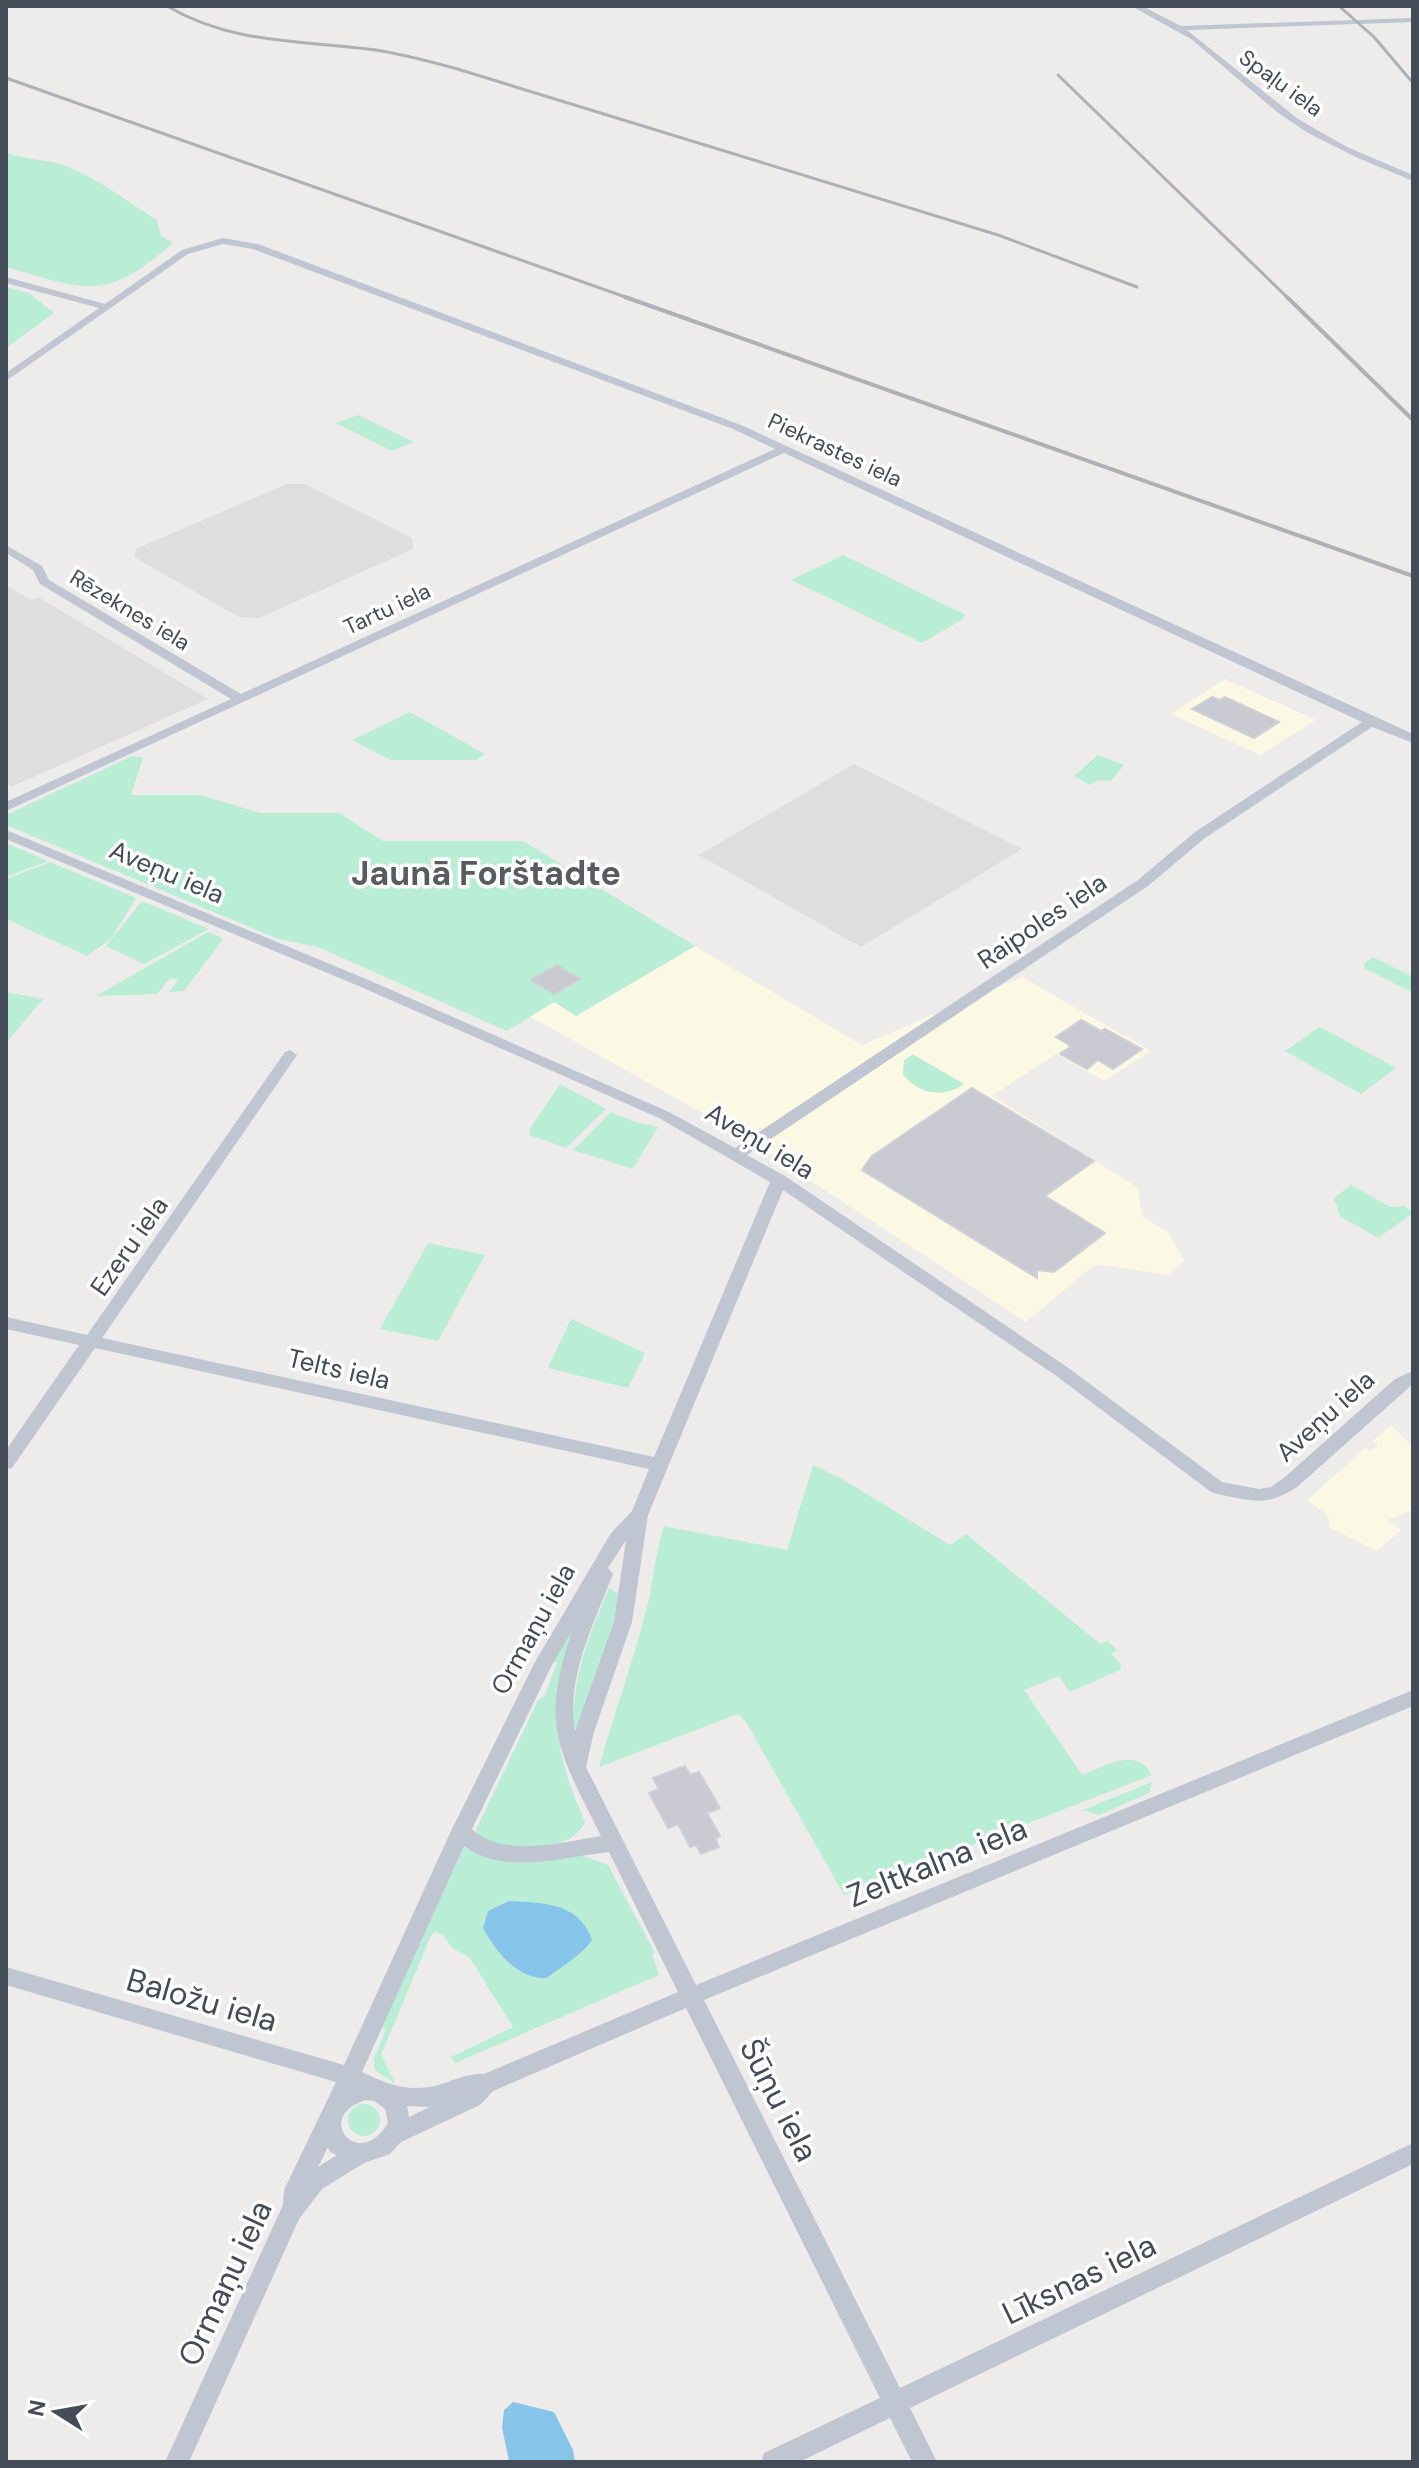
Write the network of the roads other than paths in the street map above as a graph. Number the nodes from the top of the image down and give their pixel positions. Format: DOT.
graph roads {
  1 [pos="1135,6"];
  2 [pos="1413,20"];
  3 [pos="1179,28"];
  4 [pos="1413,178"];
  5 [pos="6,280"];
  6 [pos="107,307"];
  7 [pos="6,378"];
  8 [pos="785,448"];
  9 [pos="6,548"];
  10 [pos="240,699"];
  11 [pos="1371,722"];
  12 [pos="1413,739"];
  13 [pos="6,807"];
  14 [pos="6,834"];
  15 [pos="290,1055"];
  16 [pos="736,1155"];
  17 [pos="779,1180"];
  18 [pos="6,1323"];
  19 [pos="91,1342"];
  20 [pos="1413,1377"];
  21 [pos="6,1463"];
  22 [pos="660,1465"];
  23 [pos="639,1515"];
  24 [pos="617,1538"];
  25 [pos="1413,1698"];
  26 [pos="576,1767"];
  27 [pos="461,1831"];
  28 [pos="614,1843"];
  29 [pos="6,1976"];
  30 [pos="690,1996"];
  31 [pos="348,2076"];
  32 [pos="485,2084"];
  33 [pos="382,2094"];
  34 [pos="334,2112"];
  35 [pos="396,2134"];
  36 [pos="1413,2153"];
  37 [pos="358,2154"];
  38 [pos="291,2212"];
  39 [pos="896,2402"];
  40 [pos="177,2462"];
  41 [pos="773,2462"];
  42 [pos="925,2462"];
  1 -- 3 [label="street, Spaļu iela"];
  2 -- 3 [label="street"];
  3 -- 4 [label="street, Spaļu iela"];
  5 -- 6 [label="street"];
  6 -- 7 [label="street"];
  6 -- 8 [label="street, Piekrastes iela"];
  8 -- 10 [label="street, Tartu iela"];
  8 -- 11 [label="street, Piekrastes iela"];
  9 -- 10 [label="street, Rēzeknes iela"];
  10 -- 13 [label="street, Tartu iela"];
  11 -- 12 [label="street, Piekrastes iela"];
  11 -- 16 [label="street, Raipoles iela"];
  14 -- 16 [label="street, Aveņu iela"];
  15 -- 19 [label="street, Ezeru iela"];
  16 -- 17 [label="street, Aveņu iela"];
  17 -- 20 [label="street, Aveņu iela"];
  17 -- 22 [label="street, Ormaņu iela"];
  18 -- 19 [label="street, Telts iela"];
  19 -- 21 [label="street, Ezeru iela"];
  19 -- 22 [label="street, Telts iela"];
  22 -- 23 [label="street, Ormaņu iela"];
  23 -- 24 [label="street, Ormaņu iela"];
  23 -- 26 [label="street"];
  24 -- 26 [label="street, Šūņu iela"];
  24 -- 27 [label="street, Ormaņu iela"];
  25 -- 30 [label="street, Zeltkalna iela"];
  26 -- 28 [label="street, Šūņu iela"];
  27 -- 28 [label="street"];
  27 -- 31 [label="street, Ormaņu iela"];
  28 -- 30 [label="street, Šūņu iela"];
  29 -- 31 [label="street, Baložu iela"];
  30 -- 32 [label="street, Zeltkalna iela"];
  30 -- 39 [label="street, Šūņu iela"];
  31 -- 33 [label="street, Baložu iela"];
  31 -- 34 [label="street, Ormaņu iela"];
  32 -- 33 [label="street"];
  32 -- 35 [label="street"];
  33 -- 34 [label="street"];
  33 -- 35 [label="street"];
  34 -- 37 [label="street"];
  34 -- 38 [label="street, Ormaņu iela"];
  35 -- 37 [label="street"];
  36 -- 39 [label="street, Līksnas iela"];
  37 -- 38 [label="street, Ormaņu iela"];
  38 -- 40 [label="street, Ormaņu iela"];
  39 -- 41 [label="street, Līksnas iela"];
  39 -- 42 [label="street, Šūņu iela"];
}
